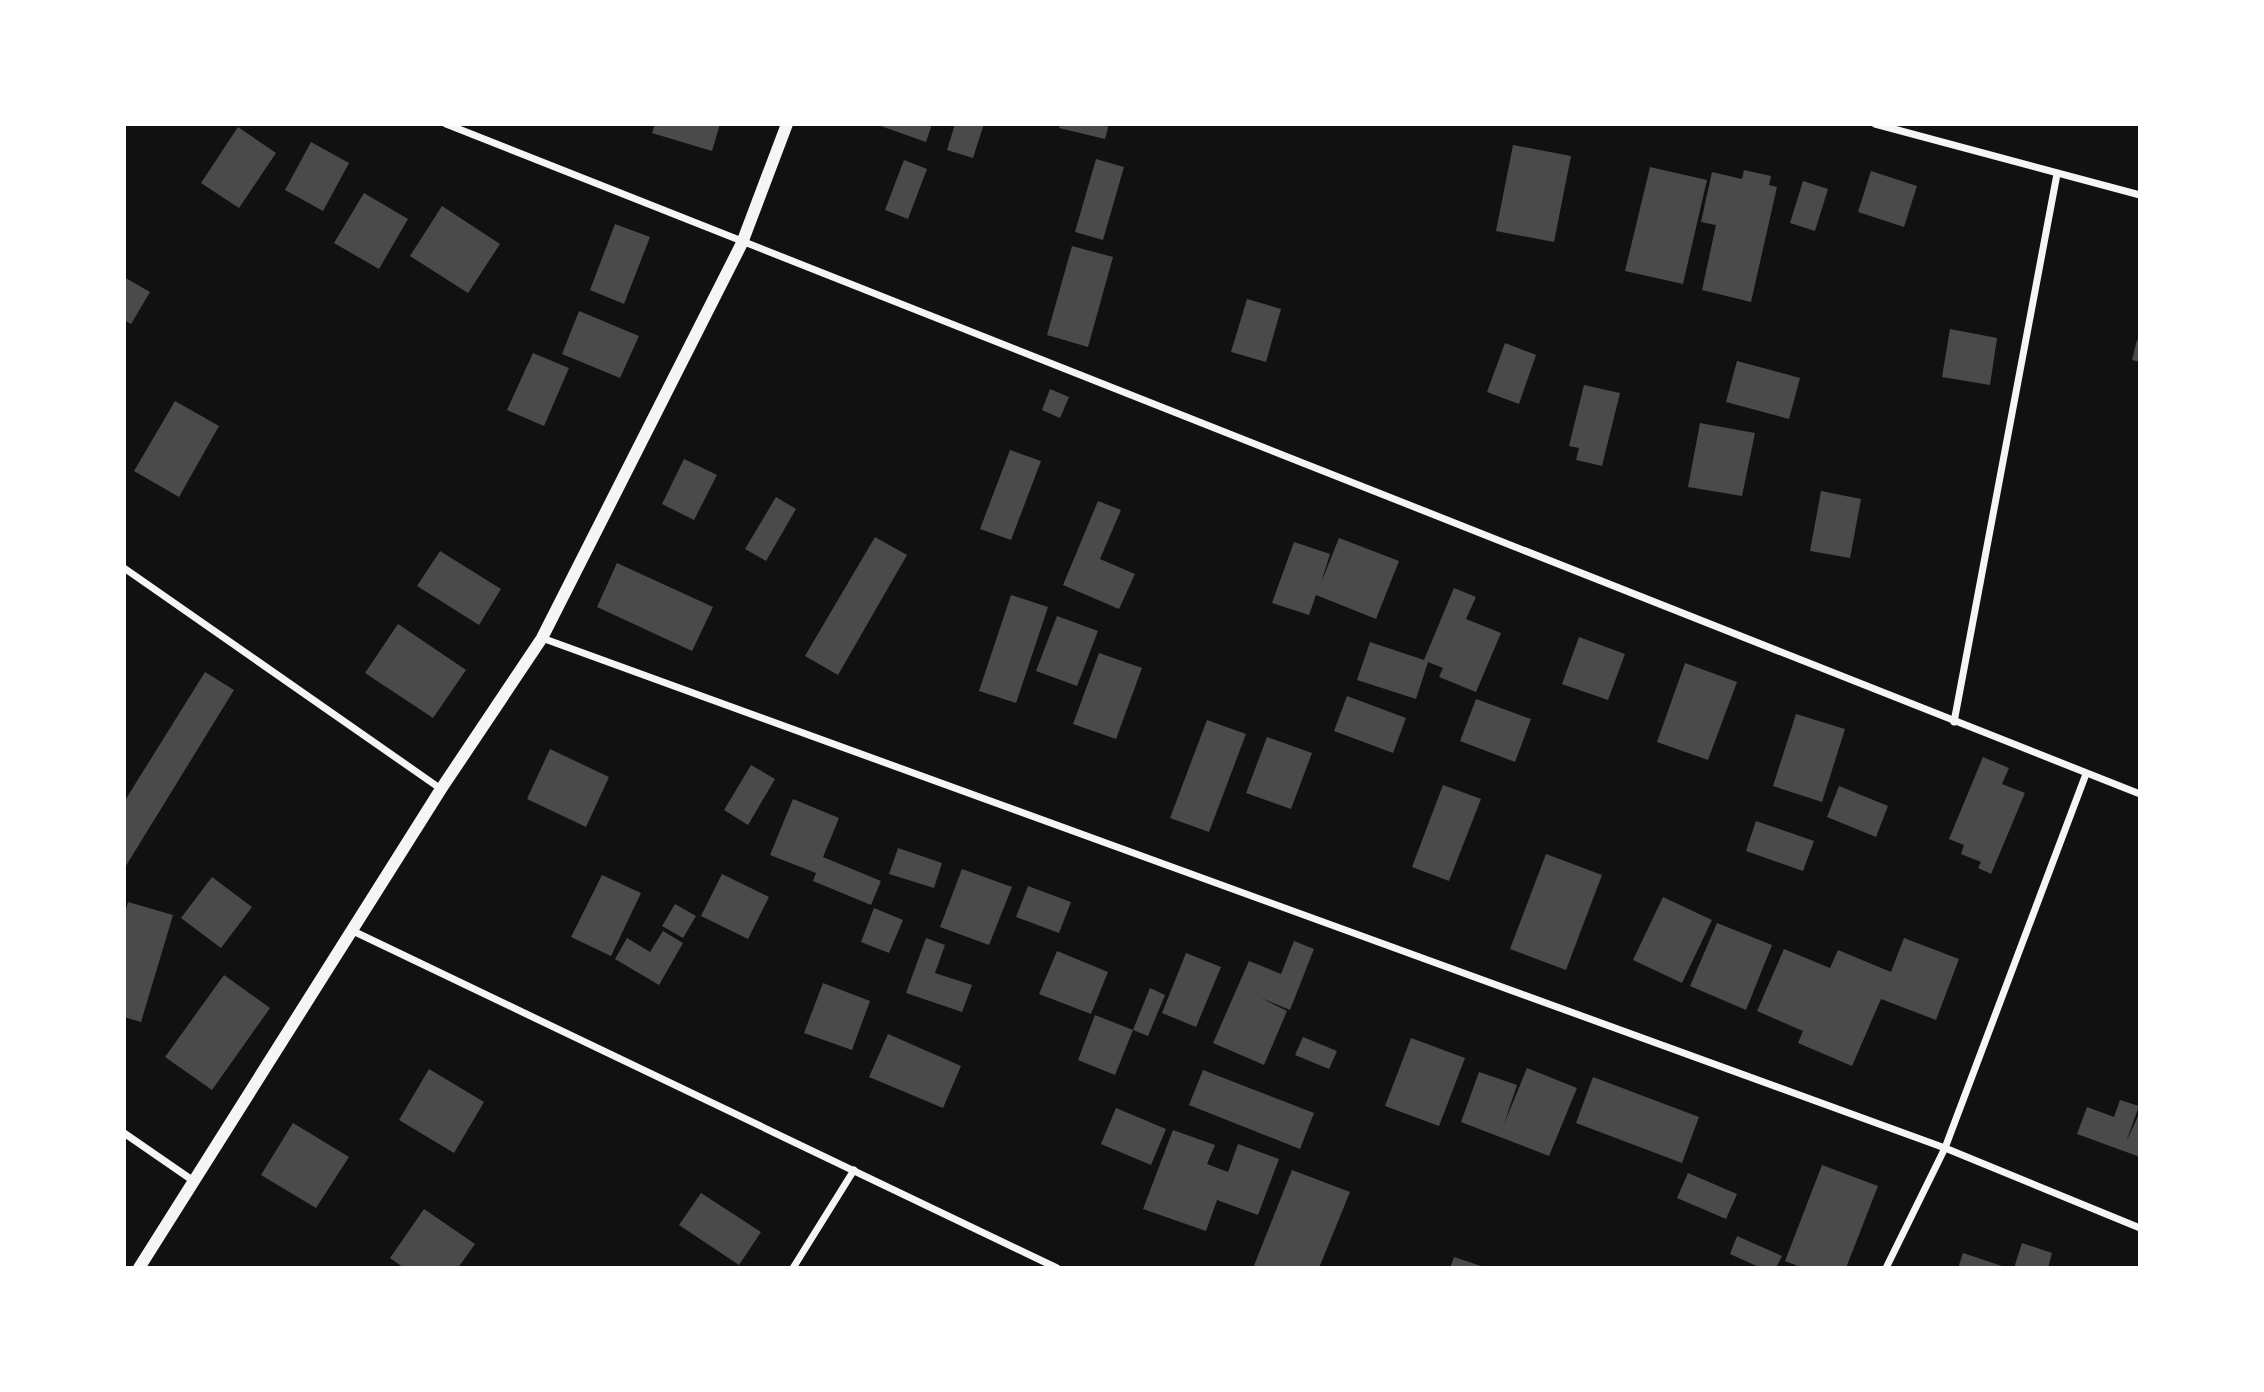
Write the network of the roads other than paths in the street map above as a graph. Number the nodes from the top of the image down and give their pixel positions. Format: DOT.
graph roads {
  1 [pos="446,124"];
  2 [pos="787,124"];
  3 [pos="1875,124"];
  4 [pos="2057,174"];
  5 [pos="2140,195"];
  6 [pos="742,243"];
  7 [pos="124,568"];
  8 [pos="542,638"];
  9 [pos="1954,722"];
  10 [pos="2086,774"];
  11 [pos="441,789"];
  12 [pos="2140,794"];
  13 [pos="353,931"];
  14 [pos="124,1133"];
  15 [pos="1944,1148"];
  16 [pos="854,1170"];
  17 [pos="194,1182"];
  18 [pos="2140,1228"];
  19 [pos="139,1268"];
  20 [pos="793,1268"];
  21 [pos="1057,1268"];
  22 [pos="1886,1268"];
  1 -- 6 [label="street"];
  2 -- 6 [label="street"];
  3 -- 4 [label="street"];
  4 -- 5 [label="street"];
  4 -- 9 [label="street"];
  6 -- 8 [label="street"];
  6 -- 9 [label="street"];
  7 -- 11 [label="street"];
  8 -- 11 [label="street"];
  8 -- 15 [label="street"];
  9 -- 10 [label="street"];
  10 -- 12 [label="street"];
  10 -- 15 [label="street"];
  11 -- 13 [label="street"];
  13 -- 16 [label="street"];
  13 -- 17 [label="street"];
  14 -- 17 [label="street"];
  15 -- 18 [label="street"];
  15 -- 22 [label="street"];
  16 -- 20 [label="street"];
  16 -- 21 [label="street"];
  17 -- 19 [label="street"];
}
